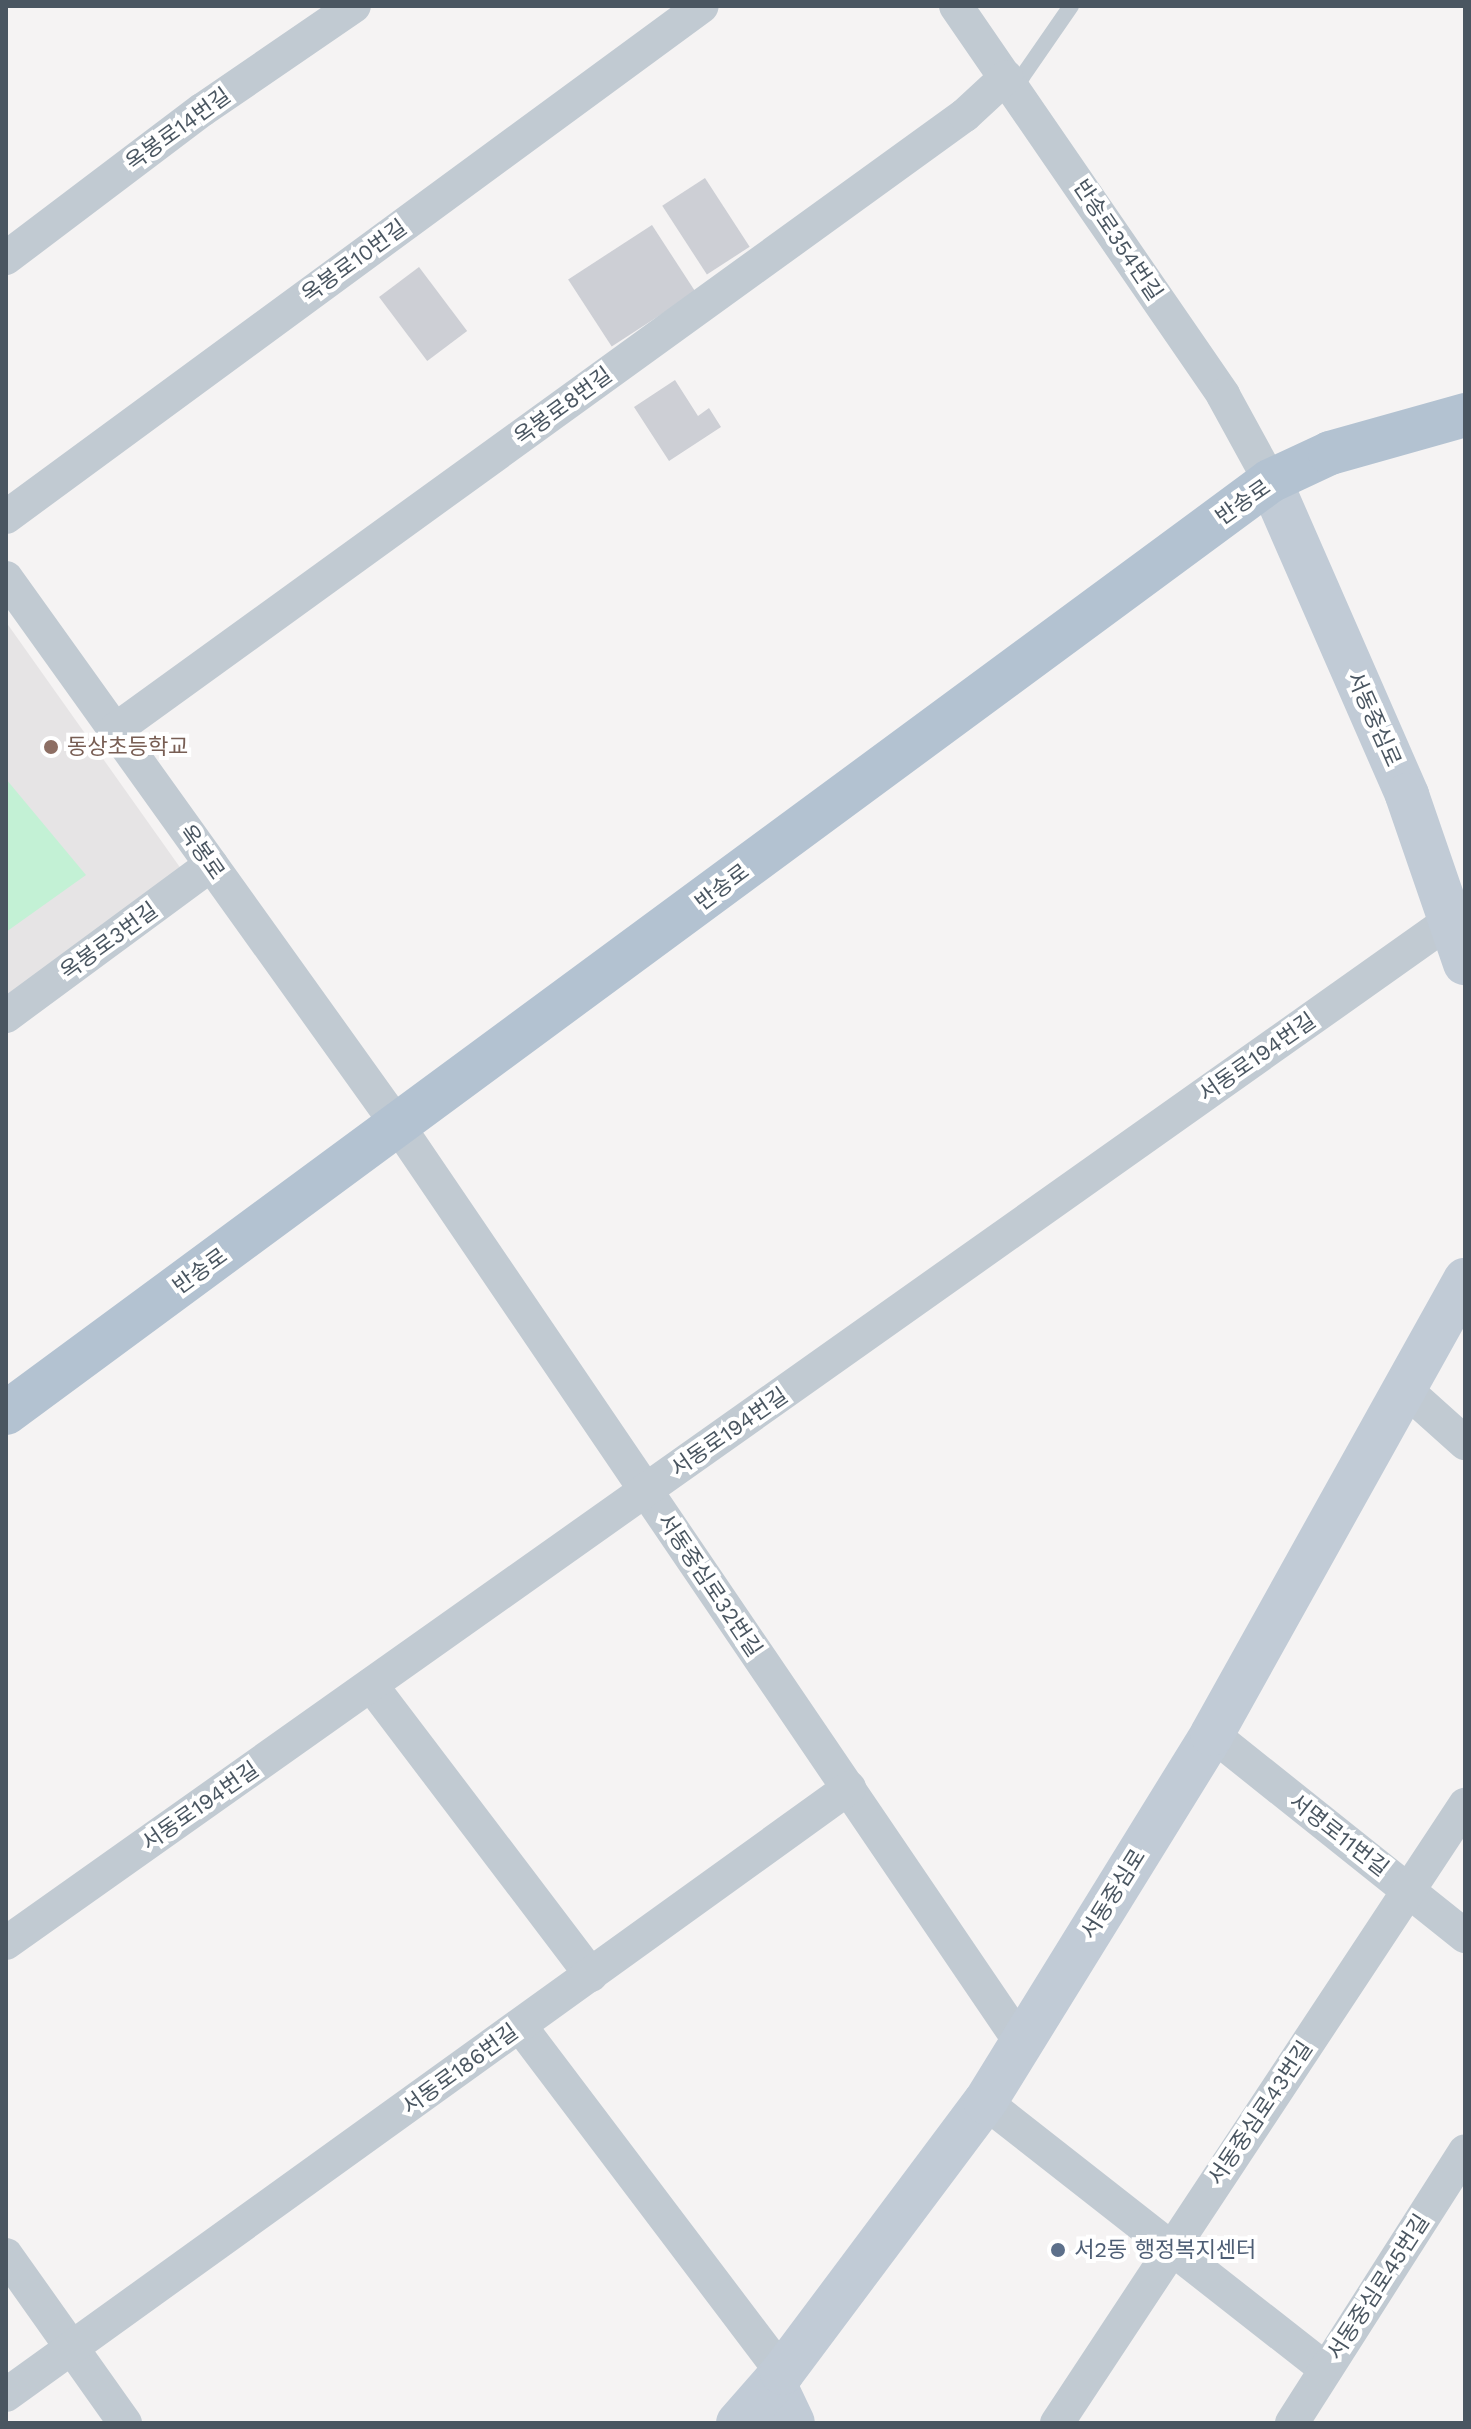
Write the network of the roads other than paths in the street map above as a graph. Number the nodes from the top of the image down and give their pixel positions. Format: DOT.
graph roads {
  1 [pos="354,6"];
  2 [pos="702,6"];
  3 [pos="956,6"];
  4 [pos="1071,6"];
  5 [pos="1006,77"];
  6 [pos="6,258"];
  7 [pos="1465,415"];
  8 [pos="1270,481"];
  9 [pos="6,517"];
  10 [pos="6,578"];
  11 [pos="115,730"];
  12 [pos="211,865"];
  13 [pos="1451,920"];
  14 [pos="1465,963"];
  15 [pos="6,1016"];
  16 [pos="399,1127"];
  17 [pos="1465,1280"];
  18 [pos="1407,1391"];
  19 [pos="6,1413"];
  20 [pos="1465,1443"];
  21 [pos="646,1490"];
  22 [pos="371,1685"];
  23 [pos="1212,1734"];
  24 [pos="849,1788"];
  25 [pos="1465,1805"];
  26 [pos="1408,1890"];
  27 [pos="1465,1936"];
  28 [pos="6,1943"];
  29 [pos="591,1975"];
  30 [pos="520,2026"];
  31 [pos="1021,2043"];
  32 [pos="985,2102"];
  33 [pos="1465,2151"];
  34 [pos="1169,2251"];
  35 [pos="6,2255"];
  36 [pos="72,2349"];
  37 [pos="1326,2369"];
  38 [pos="778,2378"];
  39 [pos="6,2395"];
  40 [pos="125,2423"];
  41 [pos="738,2423"];
  42 [pos="793,2423"];
  43 [pos="1057,2423"];
  44 [pos="1292,2423"];
  1 -- 6 [label="street, 옥봉로14번길"];
  2 -- 9 [label="street, 옥봉로10번길"];
  3 -- 5 [label="street, 반송로354번길"];
  4 -- 5 [label="lane"];
  5 -- 8 [label="street, 반송로354번길"];
  5 -- 11 [label="street, 옥봉로8번길"];
  7 -- 8 [label="main road, 반송로"];
  8 -- 13 [label="street, 서동중심로"];
  8 -- 16 [label="main road, 반송로"];
  10 -- 11 [label="street, 옥봉로"];
  11 -- 12 [label="street, 옥봉로"];
  12 -- 15 [label="street, 옥봉로3번길"];
  12 -- 16 [label="street, 옥봉로"];
  13 -- 14 [label="street, 서동중심로"];
  13 -- 21 [label="street, 서동로194번길"];
  16 -- 19 [label="main road, 반송로"];
  16 -- 21 [label="street, 서동중심로32번길"];
  17 -- 18 [label="street, 서동중심로"];
  18 -- 20 [label="street"];
  18 -- 23 [label="street, 서동중심로"];
  21 -- 22 [label="street, 서동로194번길"];
  21 -- 24 [label="street, 서동중심로32번길"];
  22 -- 28 [label="street, 서동로194번길"];
  22 -- 29 [label="street"];
  23 -- 26 [label="street, 서명로11번길"];
  23 -- 31 [label="street, 서동중심로"];
  24 -- 29 [label="street, 서동로186번길"];
  24 -- 31 [label="street, 서동중심로32번길"];
  25 -- 26 [label="street, 서동중심로43번길"];
  26 -- 27 [label="street, 서명로11번길"];
  26 -- 34 [label="street, 서동중심로43번길"];
  29 -- 30 [label="street, 서동로186번길"];
  30 -- 36 [label="street, 서동로186번길"];
  30 -- 38 [label="street"];
  31 -- 32 [label="street, 서동중심로"];
  32 -- 34 [label="street"];
  32 -- 38 [label="street, 서동중심로"];
  33 -- 37 [label="street, 서동중심로45번길"];
  34 -- 37 [label="street"];
  34 -- 43 [label="street, 서동중심로43번길"];
  35 -- 36 [label="street"];
  36 -- 39 [label="street, 서동로186번길"];
  36 -- 40 [label="street"];
  37 -- 44 [label="street, 서동중심로45번길"];
  38 -- 41 [label="street, 서동중심로"];
  38 -- 42 [label="street"];
}
